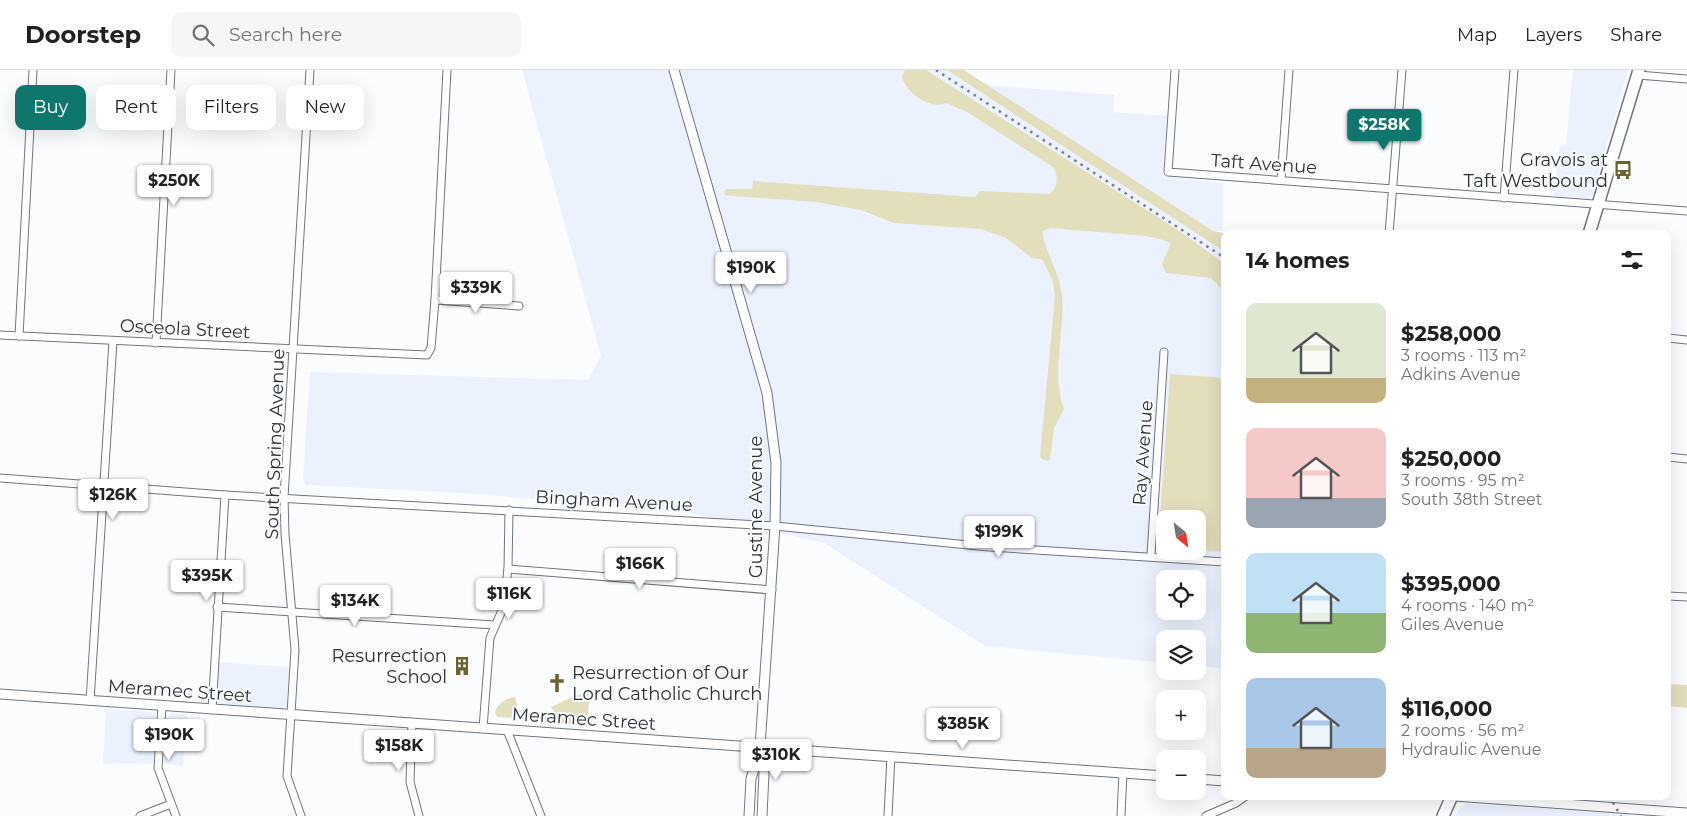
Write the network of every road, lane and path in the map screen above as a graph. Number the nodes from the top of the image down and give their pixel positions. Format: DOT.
graph roads {
  1 [pos="33,70"];
  2 [pos="171,70"];
  3 [pos="310,70"];
  4 [pos="447,70"];
  5 [pos="674,70"];
  6 [pos="1176,70"];
  7 [pos="1289,70"];
  8 [pos="1402,70"];
  9 [pos="1514,70"];
  10 [pos="1639,73"];
  11 [pos="1687,79"];
  12 [pos="1280,180"];
  13 [pos="1392,190"];
  14 [pos="1504,198"];
  15 [pos="1599,206"];
  16 [pos="1687,211"];
  17 [pos="1388,230"];
  18 [pos="1592,230"];
  19 [pos="435,300"];
  20 [pos="519,306"];
  21 [pos="0,335"];
  22 [pos="19,336"];
  23 [pos="1671,338"];
  24 [pos="1687,340"];
  25 [pos="113,341"];
  26 [pos="156,343"];
  27 [pos="293,349"];
  28 [pos="1164,352"];
  29 [pos="1671,457"];
  30 [pos="1687,458"];
  31 [pos="0,478"];
  32 [pos="104,486"];
  33 [pos="225,495"];
  34 [pos="284,497"];
  35 [pos="509,510"];
  36 [pos="776,526"];
  37 [pos="1151,555"];
  38 [pos="1221,562"];
  39 [pos="508,569"];
  40 [pos="772,590"];
  41 [pos="1671,596"];
  42 [pos="1687,597"];
  43 [pos="217,607"];
  44 [pos="294,611"];
  45 [pos="494,625"];
  46 [pos="0,694"];
  47 [pos="90,701"];
  48 [pos="162,706"];
  49 [pos="212,710"];
  50 [pos="291,715"];
  51 [pos="412,723"];
  52 [pos="482,728"];
  53 [pos="507,730"];
  54 [pos="760,747"];
  55 [pos="891,756"];
  56 [pos="1124,773"];
  57 [pos="1156,775"];
  58 [pos="1206,780"];
  59 [pos="1221,781"];
  60 [pos="1240,800"];
  61 [pos="1451,800"];
  62 [pos="1508,800"];
  63 [pos="171,804"];
  64 [pos="1687,813"];
  65 [pos="140,816"];
  66 [pos="176,816"];
  67 [pos="302,816"];
  68 [pos="419,816"];
  69 [pos="541,816"];
  70 [pos="749,816"];
  71 [pos="762,816"];
  72 [pos="888,816"];
  73 [pos="1121,816"];
  74 [pos="1206,816"];
  75 [pos="1443,816"];
  1 -- 22 [label="street"];
  2 -- 26 [label="street"];
  3 -- 27 [label="street, South Spring Avenue"];
  4 -- 19 [label="street"];
  5 -- 36 [label="street, Gustine Avenue"];
  6 -- 12 [label="street, Taft Avenue"];
  7 -- 12 [label="street"];
  8 -- 13 [label="street"];
  9 -- 14 [label="street"];
  10 -- 11 [label="street"];
  10 -- 15 [label="main road"];
  12 -- 13 [label="street, Taft Avenue"];
  13 -- 14 [label="street, Taft Avenue"];
  13 -- 17 [label="street"];
  14 -- 15 [label="street, Taft Avenue"];
  15 -- 16 [label="street, Taft Avenue"];
  15 -- 18 [label="main road"];
  19 -- 20 [label="street"];
  19 -- 27 [label="street, Osceola Street"];
  21 -- 22 [label="street, Osceola Street"];
  22 -- 25 [label="street, Osceola Street"];
  23 -- 24 [label="street"];
  25 -- 26 [label="street, Osceola Street"];
  25 -- 32 [label="street"];
  26 -- 27 [label="street, Osceola Street"];
  27 -- 34 [label="street, South Spring Avenue"];
  28 -- 37 [label="street, Ray Avenue"];
  29 -- 30 [label="street"];
  31 -- 32 [label="street, Bingham Avenue"];
  32 -- 33 [label="street, Bingham Avenue"];
  32 -- 47 [label="street"];
  33 -- 34 [label="street, Bingham Avenue"];
  33 -- 43 [label="street"];
  34 -- 35 [label="street, Bingham Avenue"];
  34 -- 44 [label="street, South Spring Avenue"];
  35 -- 36 [label="street, Bingham Avenue"];
  35 -- 39 [label="street"];
  36 -- 37 [label="street, Bingham Avenue"];
  36 -- 40 [label="street, Gustine Avenue"];
  37 -- 38 [label="street, Bingham Avenue"];
  39 -- 40 [label="street"];
  39 -- 45 [label="street"];
  40 -- 54 [label="street, Gustine Avenue"];
  41 -- 42 [label="street"];
  43 -- 44 [label="street"];
  43 -- 49 [label="street"];
  44 -- 45 [label="street"];
  44 -- 50 [label="street, South Spring Avenue"];
  45 -- 52 [label="street"];
  46 -- 47 [label="street, Meramec Street"];
  47 -- 48 [label="street, Meramec Street"];
  48 -- 49 [label="street, Meramec Street"];
  48 -- 63 [label="street"];
  49 -- 50 [label="street, Meramec Street"];
  50 -- 51 [label="street, Meramec Street"];
  50 -- 67 [label="street, South Spring Avenue"];
  51 -- 52 [label="street, Meramec Street"];
  51 -- 68 [label="street"];
  52 -- 53 [label="street, Meramec Street"];
  53 -- 54 [label="street, Meramec Street"];
  53 -- 69 [label="street"];
  54 -- 55 [label="street, Meramec Street"];
  54 -- 70 [label="street, Gustine Avenue"];
  54 -- 71 [label="street, Gustine Avenue"];
  55 -- 56 [label="street, Meramec Street"];
  55 -- 72 [label="street"];
  56 -- 57 [label="street, Meramec Street"];
  56 -- 73 [label="street"];
  58 -- 59 [label="street"];
  60 -- 74 [label="street"];
  61 -- 75 [label="main road"];
  62 -- 64 [label="street"];
  63 -- 65 [label="street"];
  63 -- 66 [label="street"];
}
